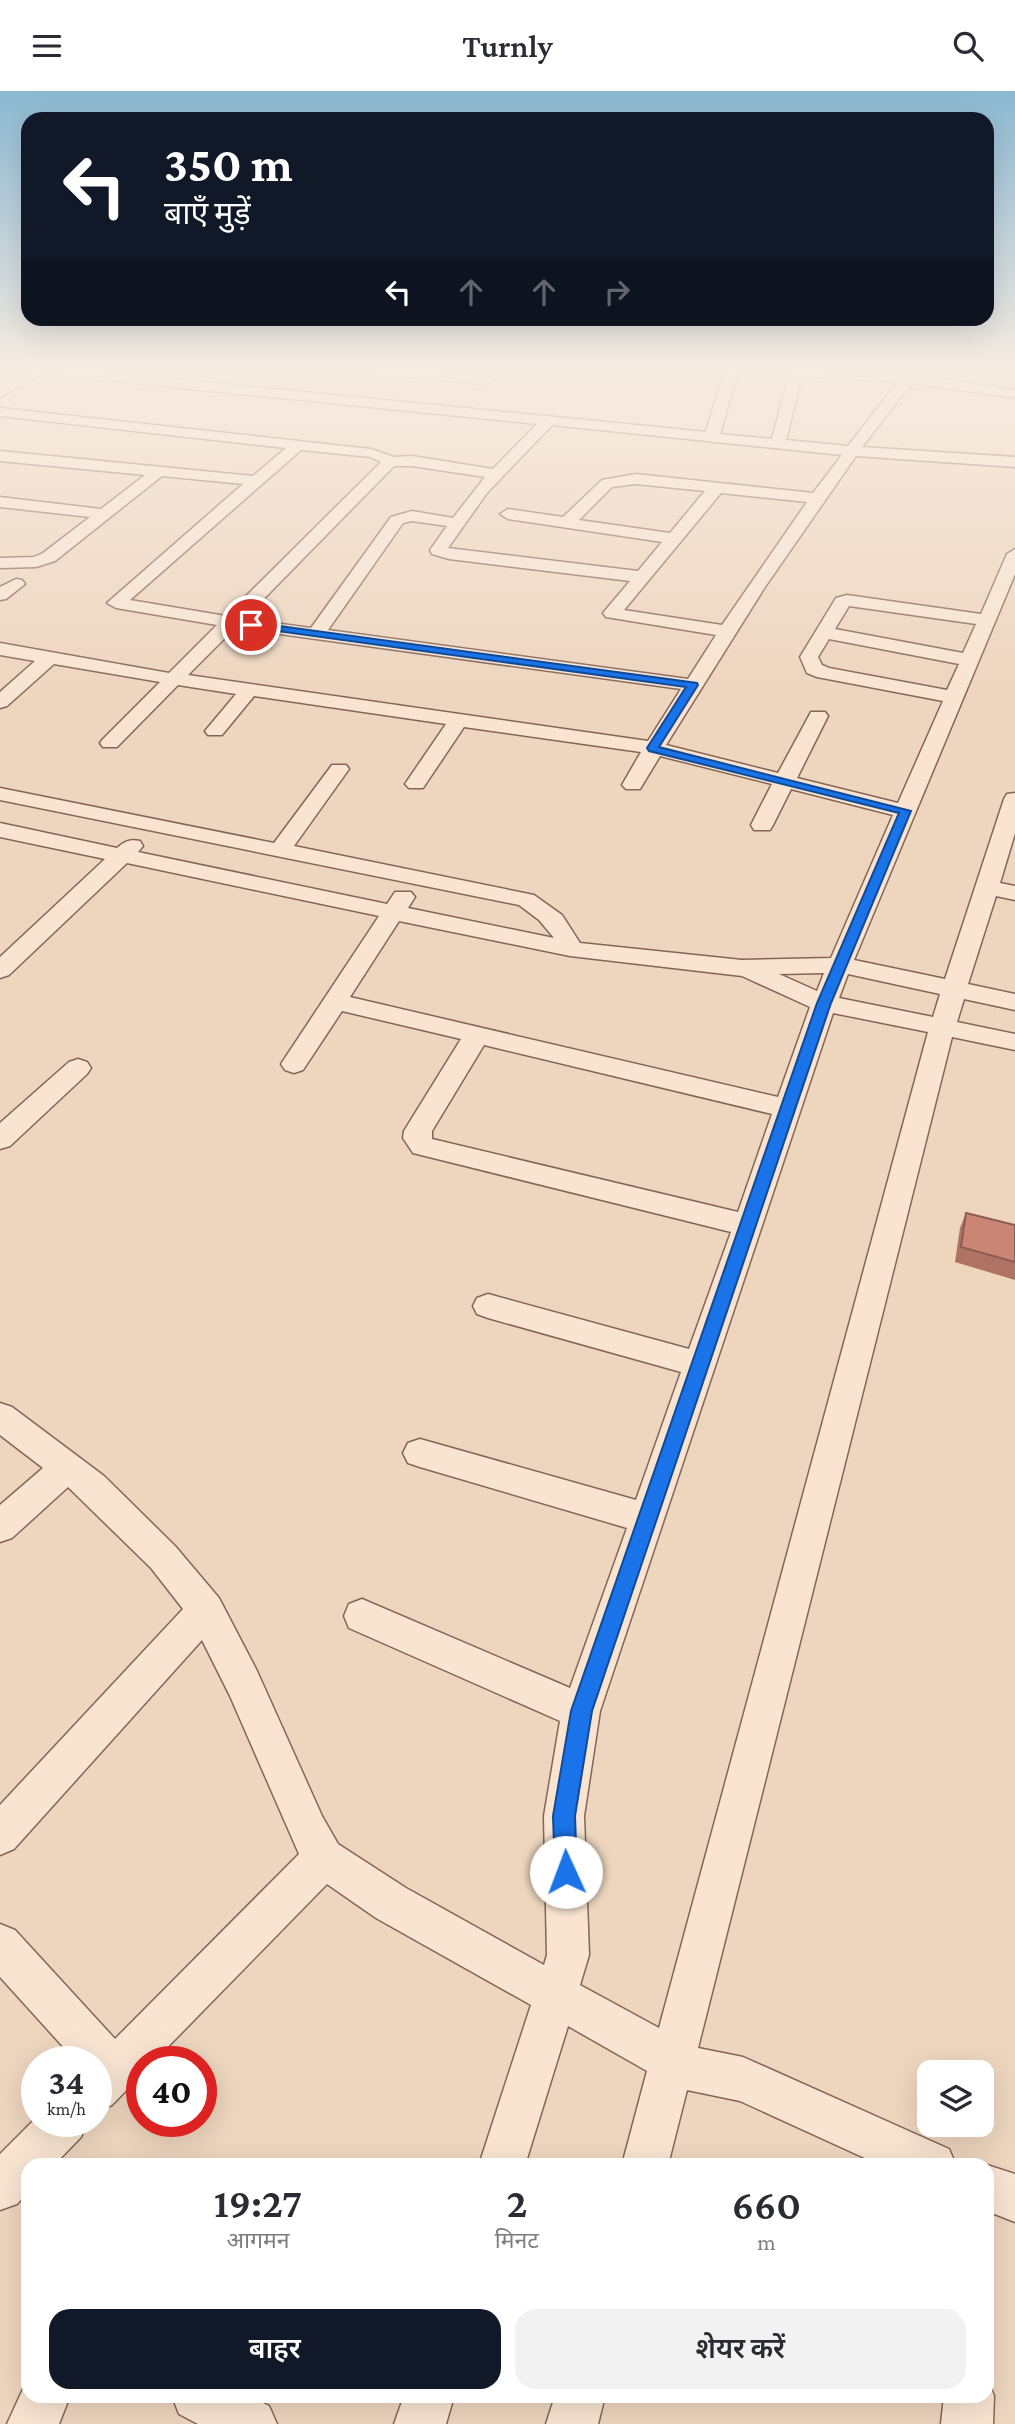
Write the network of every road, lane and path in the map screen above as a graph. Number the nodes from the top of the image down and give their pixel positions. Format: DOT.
graph roads {
  1 [pos="148,480"];
  2 [pos="243,480"];
  3 [pos="372,480"];
  4 [pos="491,480"];
  5 [pos="619,480"];
  6 [pos="644,480"];
  7 [pos="829,480"];
  8 [pos="257,481"];
  9 [pos="717,488"];
  10 [pos="817,498"];
  11 [pos="0,502"];
  12 [pos="104,514"];
  13 [pos="508,514"];
  14 [pos="456,523"];
  15 [pos="566,523"];
  16 [pos="674,539"];
  17 [pos="1015,554"];
  18 [pos="0,563"];
  19 [pos="642,577"];
  20 [pos="16,584"];
  21 [pos="1007,590"];
  22 [pos="0,595"];
  23 [pos="985,620"];
  24 [pos="229,622"];
  25 [pos="893,626"];
  26 [pos="727,631"];
  27 [pos="824,633"];
  28 [pos="316,634"];
  29 [pos="0,649"];
  30 [pos="49,658"];
  31 [pos="969,660"];
  32 [pos="173,679"];
  33 [pos="693,685"];
  34 [pos="249,690"];
  35 [pos="953,697"];
  36 [pos="0,702"];
  37 [pos="818,716"];
  38 [pos="459,720"];
  39 [pos="215,731"];
  40 [pos="110,743"];
  41 [pos="653,748"];
  42 [pos="340,769"];
  43 [pos="784,781"];
  44 [pos="416,784"];
  45 [pos="633,785"];
  46 [pos="0,794"];
  47 [pos="1015,799"];
  48 [pos="905,811"];
  49 [pos="762,825"];
  50 [pos="154,826"];
  51 [pos="0,830"];
  52 [pos="279,851"];
  53 [pos="121,856"];
  54 [pos="415,879"];
  55 [pos="987,888"];
  56 [pos="1015,893"];
  57 [pos="393,913"];
  58 [pos="0,938"];
  59 [pos="27,945"];
  60 [pos="570,949"];
  61 [pos="840,965"];
  62 [pos="742,968"];
  63 [pos="0,970"];
  64 [pos="954,989"];
  65 [pos="335,1001"];
  66 [pos="1015,1002"];
  67 [pos="824,1003"];
  68 [pos="942,1028"];
  69 [pos="477,1035"];
  70 [pos="1015,1042"];
  71 [pos="294,1064"];
  72 [pos="78,1068"];
  73 [pos="788,1109"];
  74 [pos="0,1139"];
  75 [pos="748,1225"];
  76 [pos="488,1306"];
  77 [pos="700,1365"];
  78 [pos="0,1417"];
  79 [pos="420,1453"];
  80 [pos="67,1467"];
  81 [pos="648,1519"];
  82 [pos="0,1527"];
  83 [pos="206,1611"];
  84 [pos="362,1616"];
  85 [pos="582,1711"];
  86 [pos="0,1835"];
  87 [pos="324,1857"];
  88 [pos="0,1945"];
  89 [pos="555,1995"];
  90 [pos="79,2046"];
  91 [pos="674,2061"];
  92 [pos="112,2073"];
  93 [pos="49,2137"];
  94 [pos="29,2158"];
  95 [pos="504,2158"];
  96 [pos="647,2158"];
  97 [pos="918,2158"];
  98 [pos="21,2166"];
  99 [pos="0,2187"];
  100 [pos="994,2190"];
  101 [pos="1015,2198"];
  102 [pos="43,2403"];
  103 [pos="210,2403"];
  104 [pos="427,2403"];
  105 [pos="578,2403"];
  106 [pos="968,2403"];
  107 [pos="33,2424"];
  108 [pos="251,2424"];
  109 [pos="420,2424"];
  110 [pos="572,2424"];
  111 [pos="967,2424"];
  1 -- 12 [label="street"];
  2 -- 8 [label="street"];
  3 -- 24 [label="street"];
  4 -- 14 [label="street"];
  5 -- 15 [label="street"];
  6 -- 9 [label="street"];
  7 -- 10 [label="street"];
  8 -- 24 [label="street"];
  9 -- 10 [label="street"];
  9 -- 16 [label="street"];
  10 -- 26 [label="street"];
  11 -- 12 [label="street"];
  12 -- 18 [label="street"];
  13 -- 15 [label="street"];
  14 -- 19 [label="street"];
  14 -- 28 [label="street"];
  15 -- 16 [label="street"];
  16 -- 19 [label="street"];
  17 -- 21 [label="street"];
  19 -- 26 [label="street"];
  20 -- 22 [label="street"];
  21 -- 23 [label="street"];
  23 -- 25 [label="street"];
  23 -- 31 [label="street"];
  24 -- 28 [label="street"];
  24 -- 32 [label="street"];
  25 -- 27 [label="street"];
  25 -- 27 [label="street"];
  25 -- 31 [label="street"];
  26 -- 33 [label="street"];
  27 -- 35 [label="street"];
  28 -- 33 [label="street"];
  29 -- 30 [label="street"];
  30 -- 32 [label="street"];
  30 -- 36 [label="street"];
  31 -- 35 [label="street"];
  32 -- 34 [label="street"];
  32 -- 40 [label="street"];
  33 -- 41 [label="street"];
  34 -- 38 [label="street"];
  34 -- 39 [label="street"];
  35 -- 48 [label="street"];
  37 -- 43 [label="street"];
  38 -- 41 [label="street"];
  38 -- 44 [label="street"];
  41 -- 43 [label="street"];
  41 -- 45 [label="street"];
  42 -- 52 [label="street"];
  43 -- 48 [label="street"];
  43 -- 49 [label="street"];
  46 -- 50 [label="street"];
  47 -- 55 [label="street"];
  48 -- 61 [label="street"];
  50 -- 52 [label="street"];
  50 -- 53 [label="street"];
  51 -- 53 [label="street"];
  52 -- 54 [label="street"];
  53 -- 57 [label="street"];
  53 -- 59 [label="street"];
  54 -- 57 [label="street"];
  54 -- 60 [label="street"];
  55 -- 56 [label="street"];
  55 -- 64 [label="street"];
  57 -- 60 [label="street"];
  57 -- 65 [label="street"];
  58 -- 59 [label="street"];
  59 -- 63 [label="street"];
  60 -- 62 [label="street"];
  61 -- 62 [label="street"];
  61 -- 64 [label="street"];
  61 -- 67 [label="street"];
  62 -- 67 [label="street"];
  64 -- 66 [label="street"];
  64 -- 68 [label="street"];
  65 -- 69 [label="street"];
  65 -- 71 [label="street"];
  67 -- 68 [label="street"];
  67 -- 73 [label="street"];
  68 -- 70 [label="street"];
  68 -- 91 [label="street"];
  69 -- 73 [label="street"];
  69 -- 75 [label="street"];
  72 -- 74 [label="street"];
  73 -- 75 [label="street"];
  75 -- 77 [label="street"];
  76 -- 77 [label="street"];
  77 -- 81 [label="street"];
  78 -- 80 [label="street"];
  79 -- 81 [label="street"];
  80 -- 82 [label="street"];
  80 -- 83 [label="street"];
  81 -- 85 [label="street"];
  83 -- 86 [label="street"];
  83 -- 87 [label="street"];
  84 -- 85 [label="street"];
  85 -- 89 [label="street"];
  87 -- 89 [label="street"];
  87 -- 92 [label="street"];
  88 -- 90 [label="street"];
  89 -- 91 [label="street"];
  89 -- 95 [label="street"];
  91 -- 96 [label="street"];
  91 -- 97 [label="street"];
  93 -- 94 [label="street"];
  98 -- 99 [label="street"];
  100 -- 101 [label="street"];
  102 -- 107 [label="street"];
  103 -- 108 [label="street"];
  104 -- 109 [label="street"];
  105 -- 110 [label="street"];
  106 -- 111 [label="street"];
}
